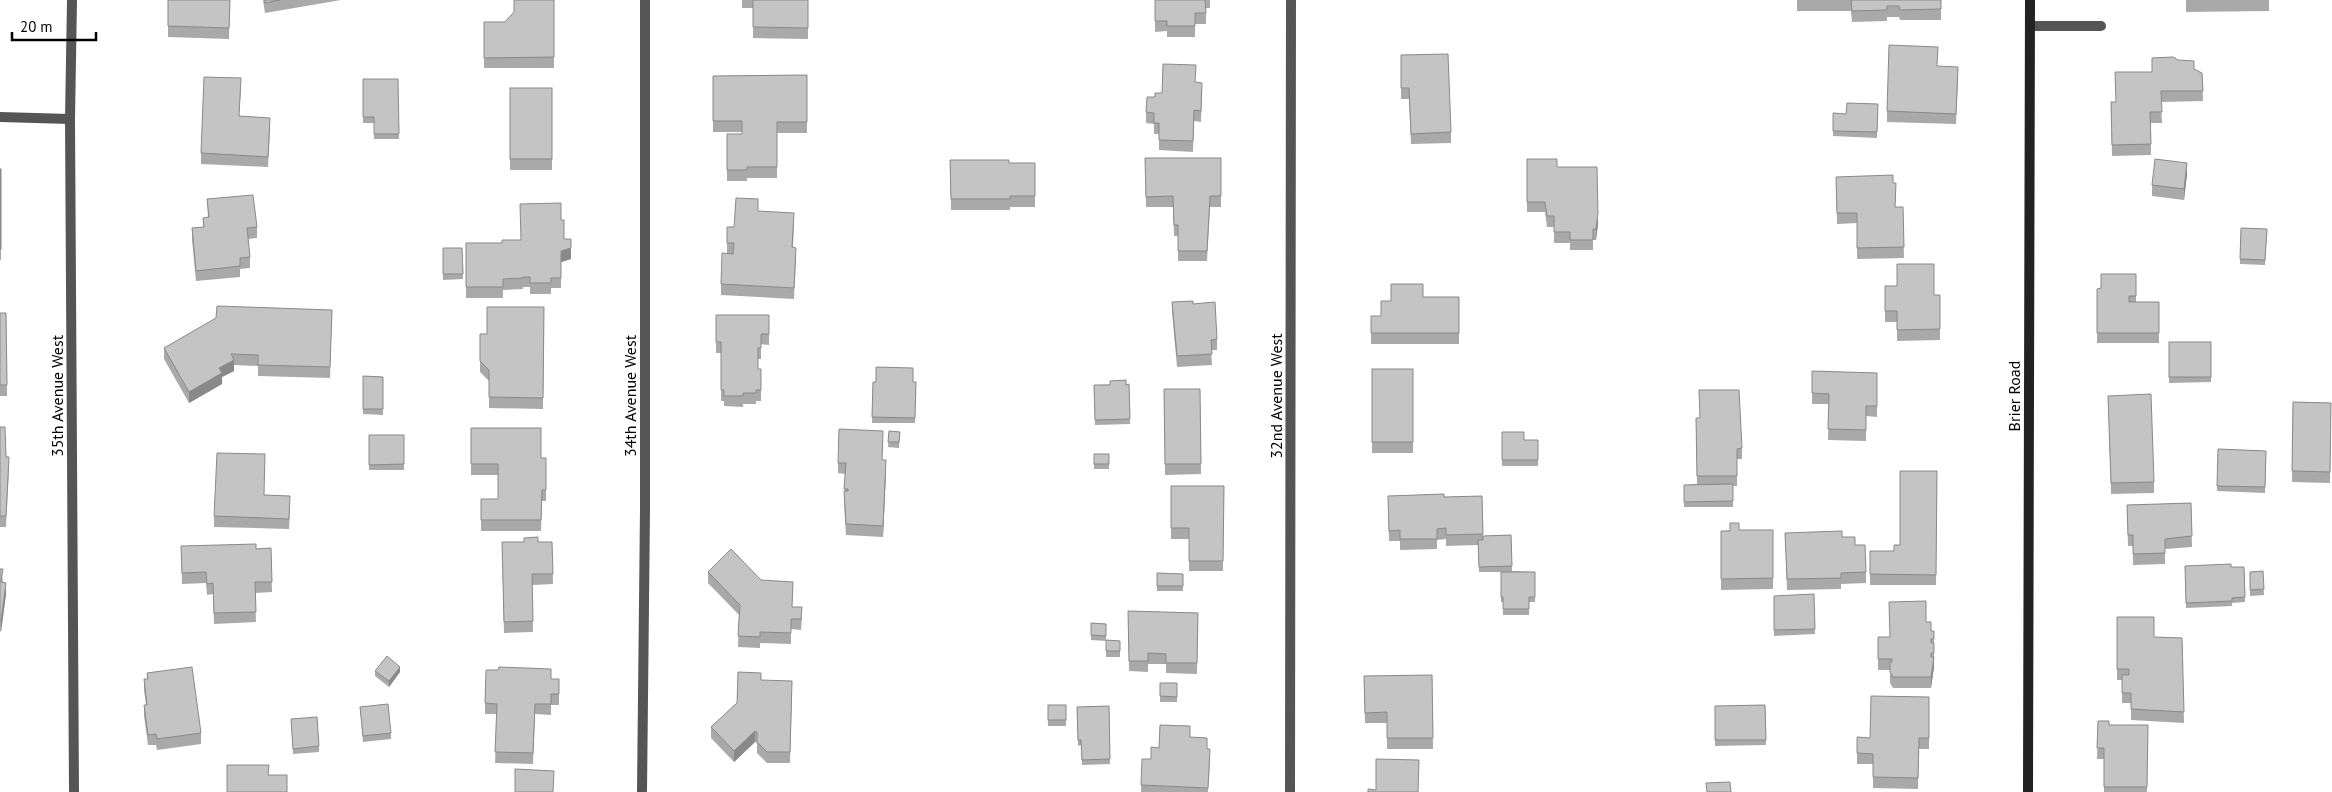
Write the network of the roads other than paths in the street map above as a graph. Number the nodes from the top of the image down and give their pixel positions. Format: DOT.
graph roads {
  1 [pos="72,0"];
  2 [pos="645,0"];
  3 [pos="1291,0"];
  4 [pos="2030,0"];
  5 [pos="2030,26"];
  6 [pos="2101,26"];
  7 [pos="0,117"];
  8 [pos="70,119"];
  9 [pos="74,792"];
  10 [pos="642,792"];
  11 [pos="1290,792"];
  12 [pos="2028,792"];
  1 -- 8 [label="street, 35th Avenue West"];
  2 -- 10 [label="street, 34th Avenue West"];
  3 -- 11 [label="street, 32nd Avenue West"];
  4 -- 5 [label="main road, Brier Road"];
  5 -- 6 [label="street"];
  5 -- 12 [label="main road, Brier Road"];
  7 -- 8 [label="street"];
  8 -- 9 [label="street, 35th Avenue West"];
}
